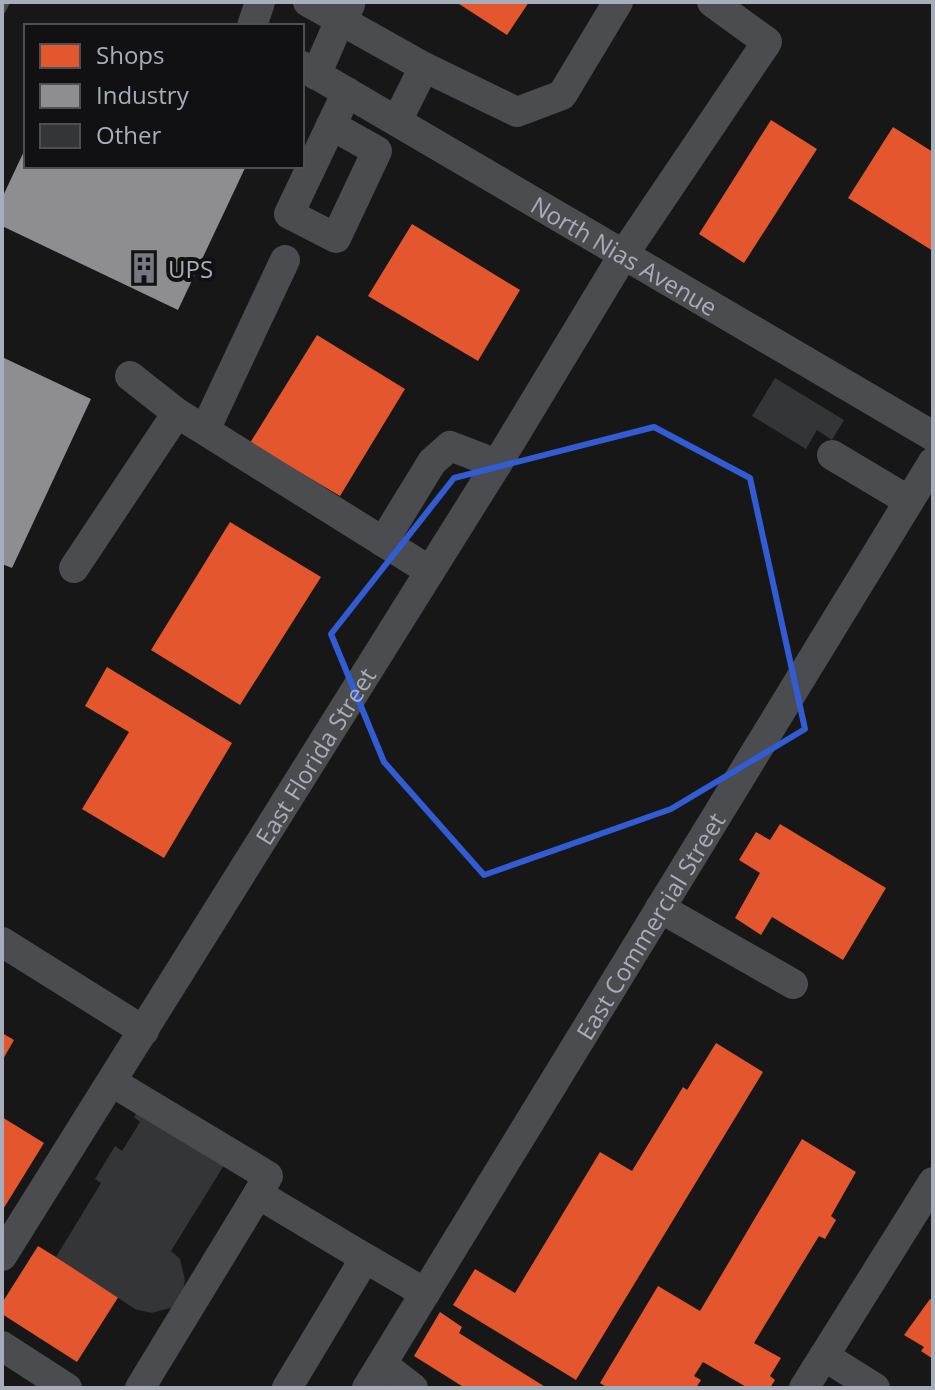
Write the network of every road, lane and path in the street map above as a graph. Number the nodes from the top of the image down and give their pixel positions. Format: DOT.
graph roads {
  1 [pos="260,2"];
  2 [pos="308,2"];
  3 [pos="618,2"];
  4 [pos="712,2"];
  5 [pos="346,11"];
  6 [pos="253,24"];
  7 [pos="424,67"];
  8 [pos="309,70"];
  9 [pos="347,92"];
  10 [pos="397,121"];
  11 [pos="331,125"];
  12 [pos="624,254"];
  13 [pos="285,260"];
  14 [pos="130,376"];
  15 [pos="177,413"];
  16 [pos="205,430"];
  17 [pos="933,436"];
  18 [pos="832,455"];
  19 [pos="933,462"];
  20 [pos="497,464"];
  21 [pos="909,501"];
  22 [pos="383,542"];
  23 [pos="74,568"];
  24 [pos="430,571"];
  25 [pos="660,908"];
  26 [pos="2,942"];
  27 [pos="793,984"];
  28 [pos="144,1031"];
  29 [pos="112,1082"];
  30 [pos="933,1182"];
  31 [pos="258,1194"];
  32 [pos="4,1250"];
  33 [pos="365,1258"];
  34 [pos="425,1293"];
  35 [pos="2,1346"];
  36 [pos="824,1356"];
  37 [pos="374,1376"];
  38 [pos="67,1388"];
  39 [pos="140,1388"];
  40 [pos="287,1388"];
  41 [pos="413,1388"];
  42 [pos="804,1388"];
  43 [pos="875,1388"];
  1 -- 6 [label="street"];
  2 -- 5 [label="street"];
  3 -- 7 [label="street"];
  4 -- 12 [label="street, East Florida Street"];
  5 -- 7 [label="street"];
  5 -- 8 [label="street"];
  7 -- 10 [label="street"];
  8 -- 9 [label="street, North Nias Avenue"];
  9 -- 10 [label="street, North Nias Avenue"];
  9 -- 11 [label="street"];
  10 -- 12 [label="street, North Nias Avenue"];
  12 -- 17 [label="street, North Nias Avenue"];
  12 -- 20 [label="street, East Florida Street"];
  13 -- 16 [label="street"];
  14 -- 15 [label="street"];
  15 -- 16 [label="street"];
  15 -- 23 [label="street"];
  16 -- 22 [label="street"];
  18 -- 21 [label="street"];
  19 -- 21 [label="street, East Commercial Street"];
  20 -- 22 [label="street"];
  20 -- 24 [label="street, East Florida Street"];
  21 -- 25 [label="street, East Commercial Street"];
  22 -- 24 [label="street"];
  24 -- 28 [label="street, East Florida Street"];
  25 -- 27 [label="street"];
  25 -- 34 [label="street, East Commercial Street"];
  26 -- 28 [label="street"];
  28 -- 29 [label="street, East Florida Street"];
  29 -- 31 [label="street"];
  29 -- 32 [label="street, East Florida Street"];
  30 -- 36 [label="street"];
  31 -- 33 [label="street"];
  31 -- 39 [label="street"];
  33 -- 34 [label="street"];
  33 -- 40 [label="street"];
  34 -- 37 [label="street, East Commercial Street"];
  35 -- 38 [label="street"];
  36 -- 42 [label="street"];
  36 -- 43 [label="street"];
  37 -- 41 [label="street"];
}
